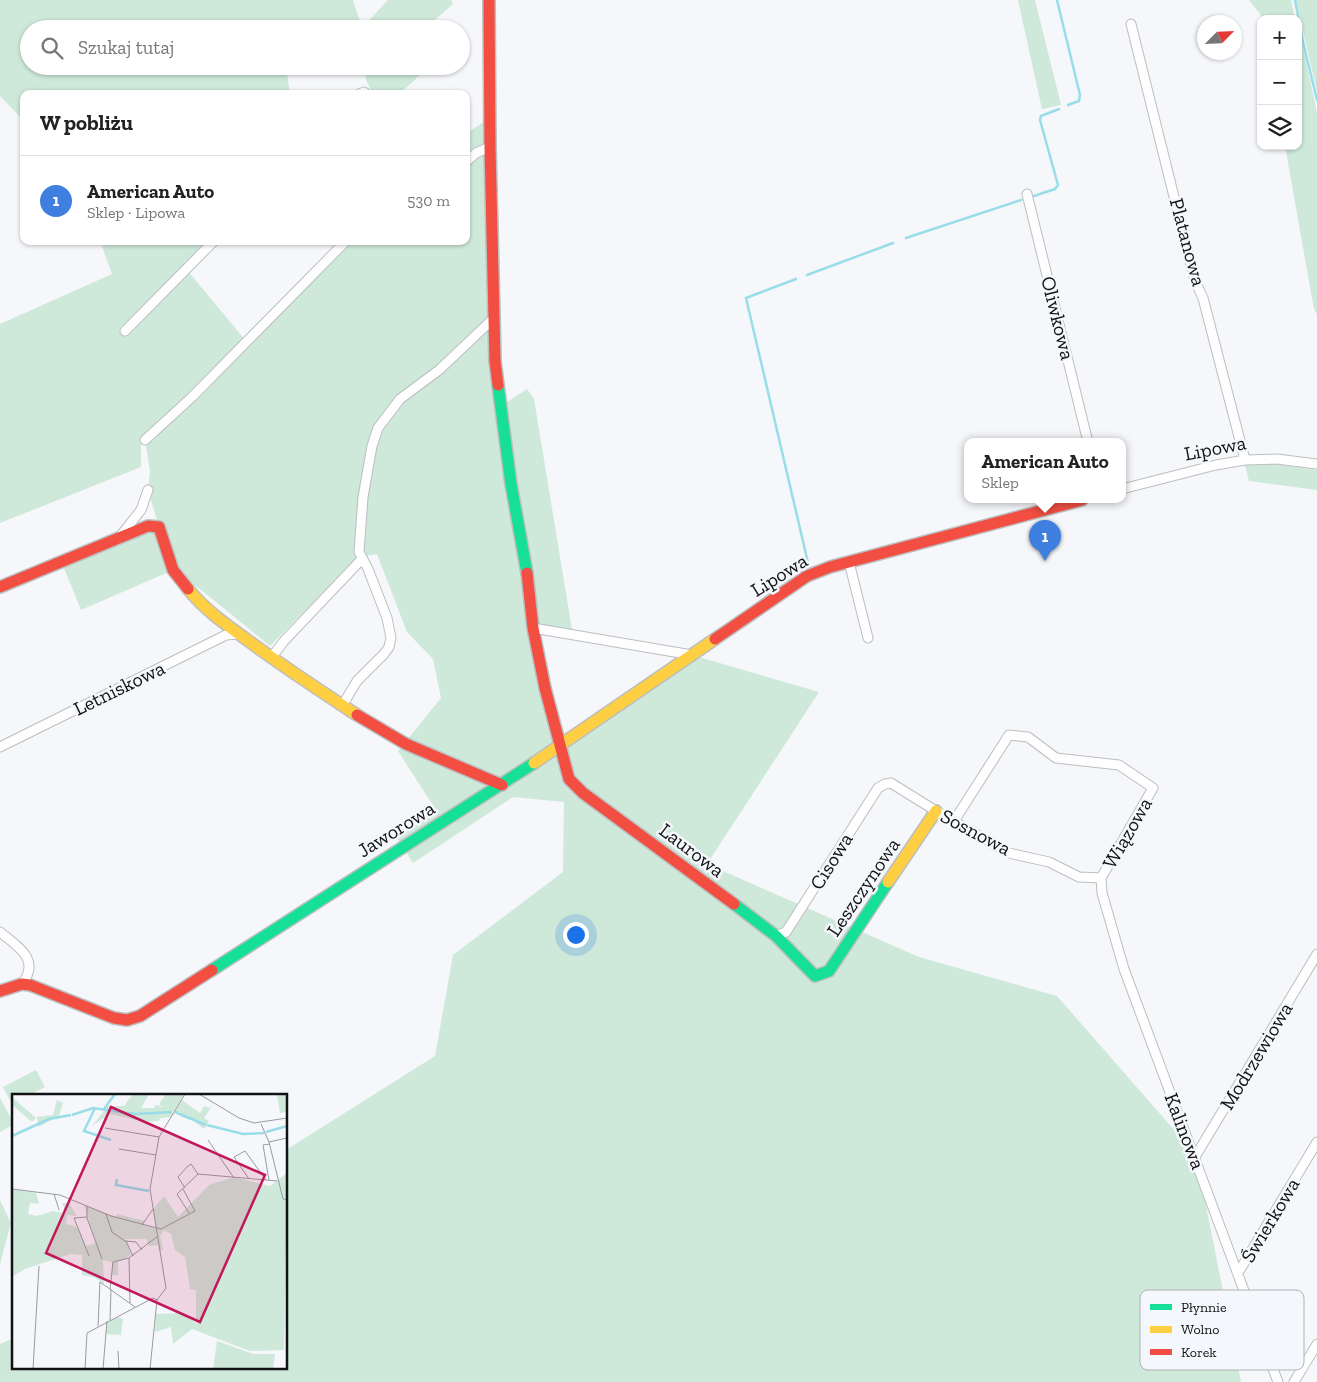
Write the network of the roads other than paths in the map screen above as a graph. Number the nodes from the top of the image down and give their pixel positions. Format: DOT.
graph roads {
  1 [pos="489,0"];
  2 [pos="1131,24"];
  3 [pos="490,147"];
  4 [pos="470,158"];
  5 [pos="1028,194"];
  6 [pos="210,245"];
  7 [pos="342,245"];
  8 [pos="494,318"];
  9 [pos="125,331"];
  10 [pos="1087,438"];
  11 [pos="145,440"];
  12 [pos="1245,460"];
  13 [pos="1317,464"];
  14 [pos="1126,488"];
  15 [pos="148,490"];
  16 [pos="1071,503"];
  17 [pos="117,539"];
  18 [pos="362,559"];
  19 [pos="849,562"];
  20 [pos="0,587"];
  21 [pos="533,628"];
  22 [pos="239,634"];
  23 [pos="868,638"];
  24 [pos="692,655"];
  25 [pos="271,658"];
  26 [pos="342,706"];
  27 [pos="560,746"];
  28 [pos="0,747"];
  29 [pos="502,784"];
  30 [pos="885,784"];
  31 [pos="936,811"];
  32 [pos="954,821"];
  33 [pos="1100,878"];
  34 [pos="0,932"];
  35 [pos="776,936"];
  36 [pos="1317,954"];
  37 [pos="815,976"];
  38 [pos="22,984"];
  39 [pos="0,991"];
  40 [pos="1317,1142"];
  41 [pos="1195,1157"];
  42 [pos="1238,1273"];
  43 [pos="1244,1290"];
  44 [pos="1317,1344"];
  45 [pos="1304,1365"];
  46 [pos="1274,1370"];
  47 [pos="1301,1370"];
  48 [pos="1278,1382"];
  49 [pos="1294,1382"];
  1 -- 3 [label="street, Laurowa"];
  2 -- 12 [label="street, Platanowa"];
  3 -- 4 [label="street"];
  3 -- 8 [label="street, Laurowa"];
  5 -- 10 [label="street, Oliwkowa"];
  6 -- 9 [label="street"];
  7 -- 11 [label="street"];
  8 -- 18 [label="street"];
  8 -- 21 [label="street, Laurowa"];
  12 -- 13 [label="street, Lipowa"];
  12 -- 14 [label="street, Lipowa"];
  15 -- 17 [label="street"];
  16 -- 19 [label="street, Lipowa"];
  17 -- 20 [label="street"];
  17 -- 22 [label="street"];
  18 -- 25 [label="street"];
  18 -- 26 [label="street"];
  19 -- 23 [label="street"];
  19 -- 24 [label="street, Lipowa"];
  21 -- 24 [label="street"];
  21 -- 27 [label="street, Laurowa"];
  22 -- 25 [label="street"];
  22 -- 28 [label="street, Letniskowa"];
  24 -- 27 [label="street, Jaworowa"];
  25 -- 26 [label="street"];
  26 -- 29 [label="street"];
  27 -- 29 [label="street, Jaworowa"];
  27 -- 35 [label="street, Laurowa"];
  29 -- 38 [label="street, Jaworowa"];
  30 -- 31 [label="street, Sosnowa"];
  30 -- 35 [label="street, Cisowa"];
  31 -- 32 [label="street, Sosnowa"];
  31 -- 37 [label="street, Leszczynowa"];
  32 -- 33 [label="street, Sosnowa"];
  32 -- 33 [label="street, Wiązowa"];
  33 -- 41 [label="street, Kalinowa"];
  34 -- 38 [label="street"];
  35 -- 37 [label="street, Laurowa"];
  36 -- 41 [label="street, Modrzewiowa"];
  38 -- 39 [label="street"];
  40 -- 42 [label="street, Świerkowa"];
  41 -- 42 [label="street, Kalinowa"];
  42 -- 43 [label="street, Kalinowa"];
  44 -- 45 [label="street"];
  46 -- 48 [label="street, Kalinowa"];
  47 -- 49 [label="street"];
}
